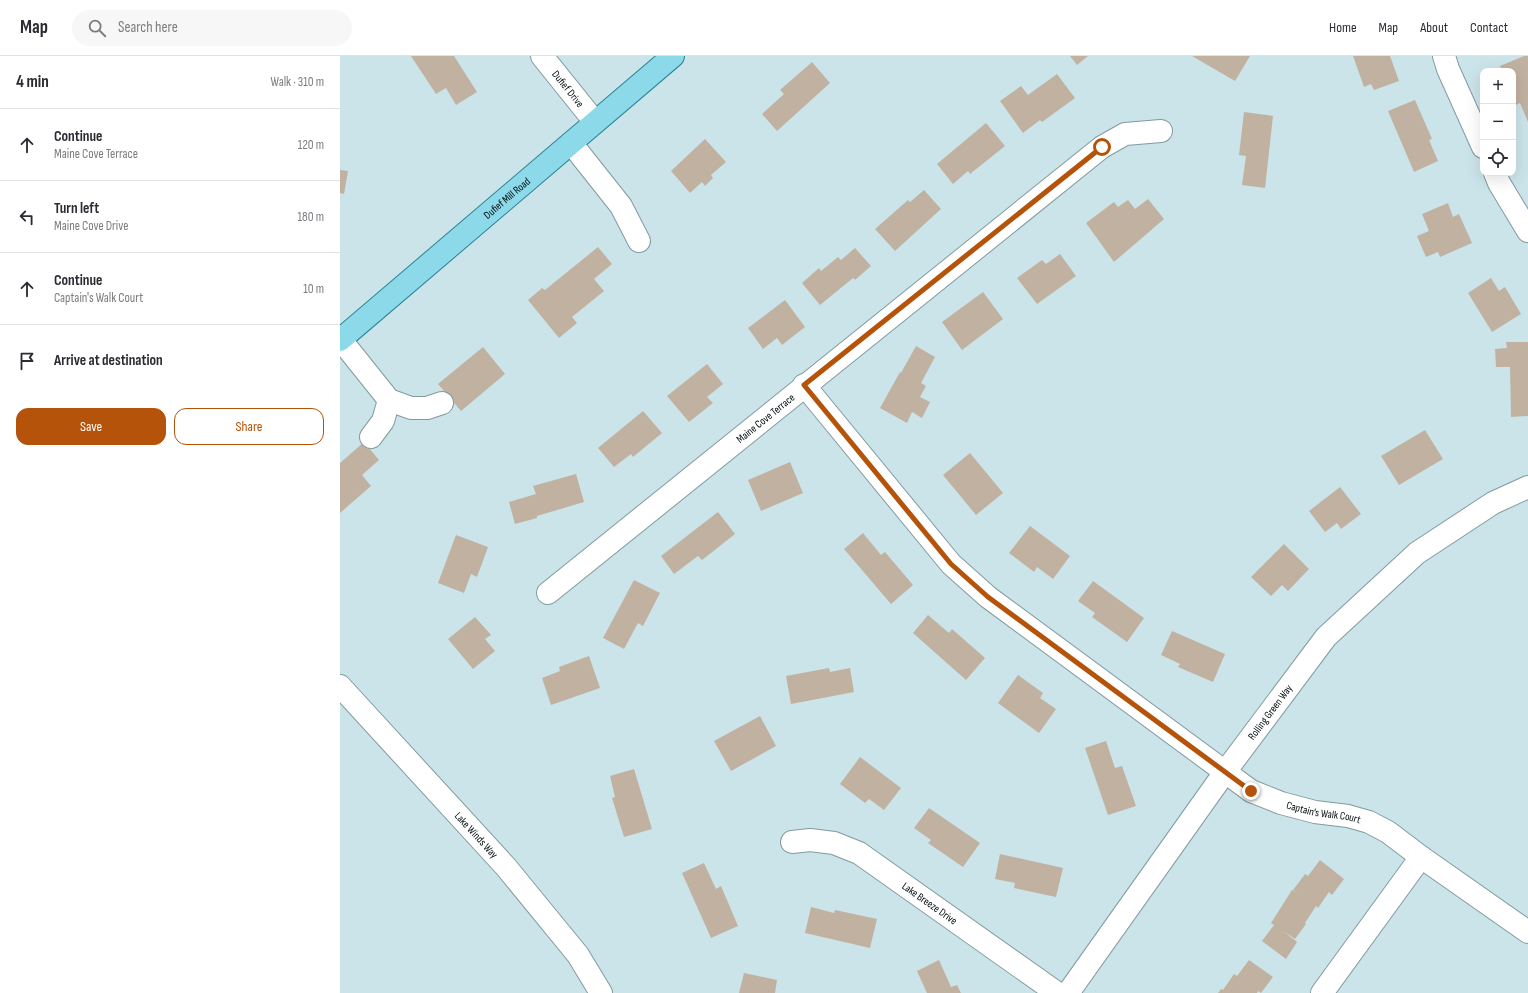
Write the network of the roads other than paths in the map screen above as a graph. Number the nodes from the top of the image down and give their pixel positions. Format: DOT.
graph roads {
  1 [pos="542,56"];
  2 [pos="673,56"];
  3 [pos="1444,56"];
  4 [pos="596,122"];
  5 [pos="1161,131"];
  6 [pos="1480,140"];
  7 [pos="571,143"];
  8 [pos="1496,176"];
  9 [pos="1528,231"];
  10 [pos="639,241"];
  11 [pos="340,340"];
  12 [pos="804,385"];
  13 [pos="390,400"];
  14 [pos="442,404"];
  15 [pos="371,436"];
  16 [pos="1528,487"];
  17 [pos="548,592"];
  18 [pos="340,686"];
  19 [pos="1225,772"];
  20 [pos="792,842"];
  21 [pos="1421,857"];
  22 [pos="1528,932"];
  23 [pos="600,993"];
  24 [pos="1057,993"];
  25 [pos="1068,993"];
  26 [pos="1322,993"];
  1 -- 4 [label="street, Dufief Drive"];
  2 -- 4 [label="main road, Dufief Mill Road"];
  3 -- 6 [label="street"];
  4 -- 7 [label="main road, Dufief Mill Road"];
  5 -- 12 [label="street, Maine Cove Terrace"];
  7 -- 10 [label="street"];
  7 -- 11 [label="main road, Dufief Mill Road"];
  8 -- 9 [label="street"];
  11 -- 13 [label="street"];
  12 -- 17 [label="street, Maine Cove Terrace"];
  12 -- 19 [label="street, Captain's Walk Court"];
  13 -- 14 [label="street"];
  13 -- 15 [label="street"];
  16 -- 19 [label="street, Rolling Green Way"];
  18 -- 23 [label="street, Lake Winds Way"];
  19 -- 21 [label="street, Captain's Walk Court"];
  19 -- 25 [label="street, Rolling Green Way"];
  20 -- 24 [label="street, Lake Breeze Drive"];
  21 -- 22 [label="street, Captain's Walk Court"];
  21 -- 26 [label="street"];
}
